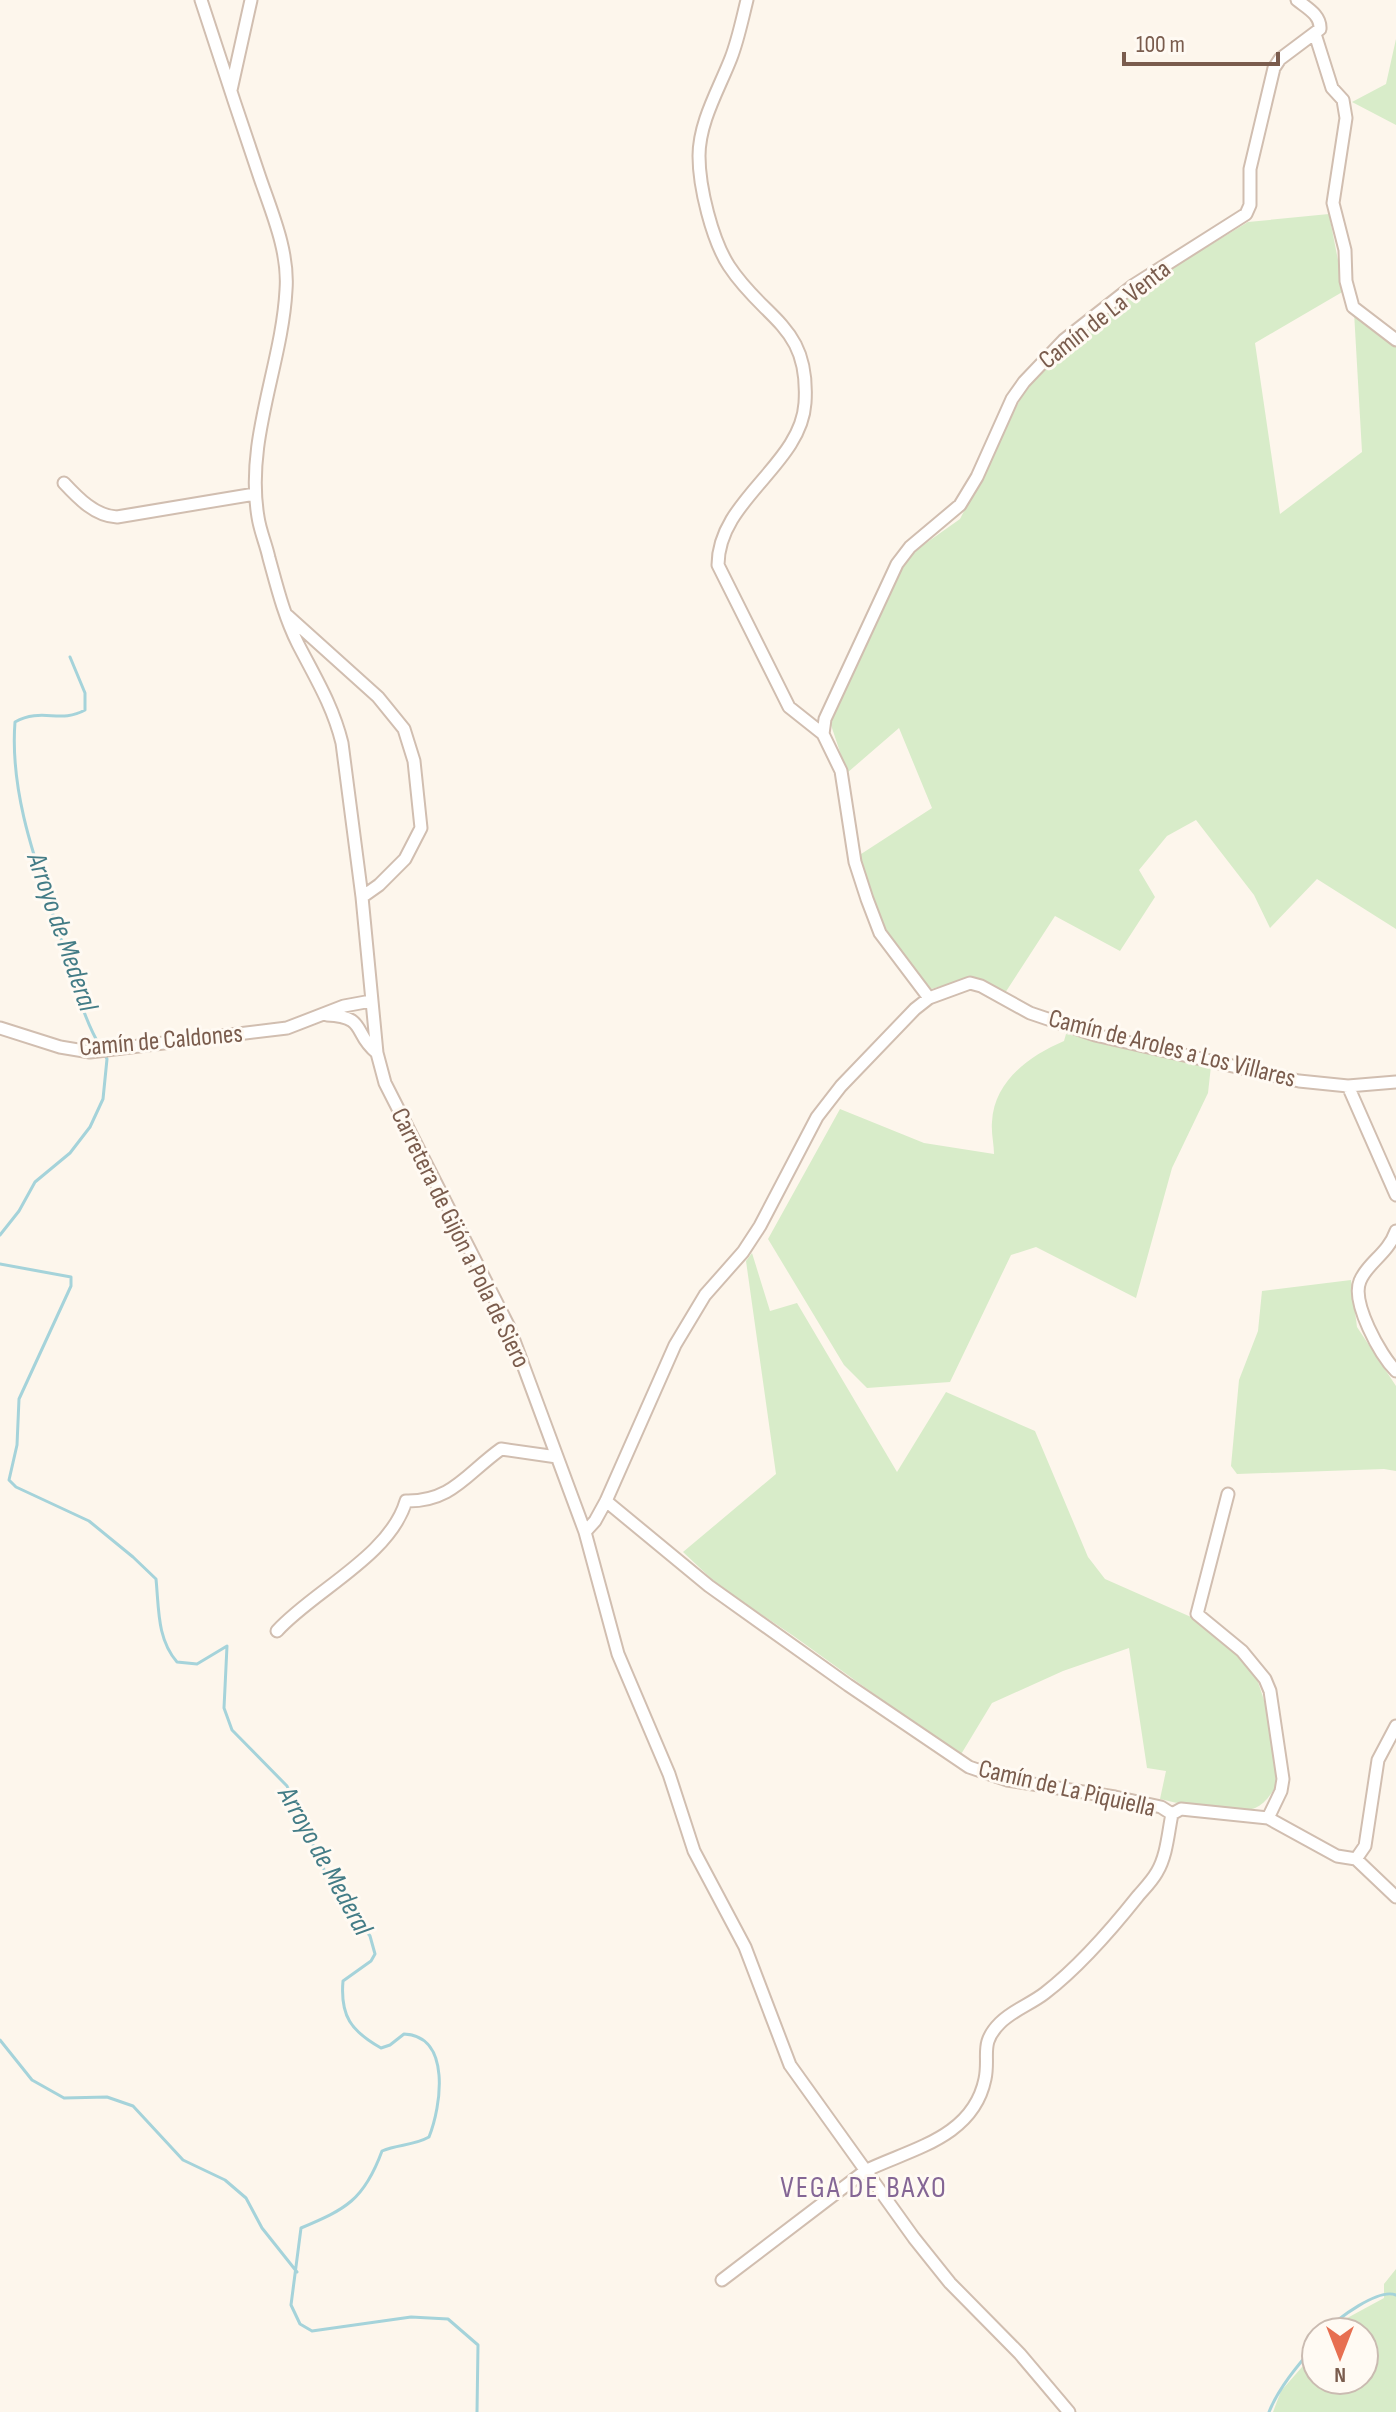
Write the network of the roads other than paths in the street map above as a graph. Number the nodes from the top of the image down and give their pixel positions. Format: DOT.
graph roads {
  1 [pos="201,0"];
  2 [pos="251,0"];
  3 [pos="747,0"];
  4 [pos="1297,0"];
  5 [pos="1315,34"];
  6 [pos="231,90"];
  7 [pos="1396,340"];
  8 [pos="64,483"];
  9 [pos="255,494"];
  10 [pos="285,613"];
  11 [pos="823,734"];
  12 [pos="362,897"];
  13 [pos="929,998"];
  14 [pos="372,1006"];
  15 [pos="323,1015"];
  16 [pos="354,1020"];
  17 [pos="0,1028"];
  18 [pos="377,1053"];
  19 [pos="1396,1082"];
  20 [pos="1348,1086"];
  21 [pos="1396,1195"];
  22 [pos="1396,1231"];
  23 [pos="1396,1371"];
  24 [pos="557,1457"];
  25 [pos="1228,1494"];
  26 [pos="606,1501"];
  27 [pos="585,1532"];
  28 [pos="277,1631"];
  29 [pos="1396,1726"];
  30 [pos="1172,1814"];
  31 [pos="1268,1818"];
  32 [pos="1356,1859"];
  33 [pos="1396,1897"];
  34 [pos="865,2171"];
  35 [pos="722,2280"];
  36 [pos="1069,2412"];
  1 -- 6 [label="street, Carretera de Gijón a Pola de Siero"];
  2 -- 6 [label="street"];
  3 -- 11 [label="street"];
  4 -- 5 [label="street"];
  5 -- 7 [label="street"];
  5 -- 11 [label="street, Camín de La Venta"];
  6 -- 9 [label="street, Carretera de Gijón a Pola de Siero"];
  8 -- 9 [label="street"];
  9 -- 10 [label="street, Carretera de Gijón a Pola de Siero"];
  10 -- 12 [label="street, Carretera de Gijón a Pola de Siero"];
  10 -- 12 [label="street"];
  11 -- 13 [label="street"];
  12 -- 14 [label="street, Carretera de Gijón a Pola de Siero"];
  13 -- 20 [label="street, Camín de Aroles a Los Villares"];
  13 -- 26 [label="street, Camín de Aroles a Los Villares"];
  14 -- 15 [label="street, Camín de Caldones"];
  14 -- 16 [label="street"];
  14 -- 18 [label="street, Carretera de Gijón a Pola de Siero"];
  15 -- 16 [label="street, Camín de Caldones"];
  15 -- 17 [label="street, Camín de Caldones"];
  16 -- 18 [label="street"];
  18 -- 24 [label="street, Carretera de Gijón a Pola de Siero"];
  19 -- 20 [label="street, Camín de Aroles a Los Villares"];
  20 -- 21 [label="street"];
  22 -- 23 [label="street"];
  24 -- 27 [label="street, Carretera de Gijón a Pola de Siero"];
  24 -- 28 [label="street"];
  25 -- 31 [label="street"];
  26 -- 27 [label="street, Camín de Aroles a Los Villares"];
  26 -- 30 [label="street, Camín de La Piquiella"];
  27 -- 34 [label="street, Carretera de Gijón a Pola de Siero"];
  29 -- 32 [label="street"];
  30 -- 31 [label="street, Camín de La Piquiella"];
  30 -- 34 [label="street"];
  31 -- 32 [label="street, Camín de La Piquiella"];
  32 -- 33 [label="street, Camín de La Piquiella"];
  34 -- 35 [label="street"];
  34 -- 36 [label="street, Carretera de Gijón a Pola de Siero"];
}
